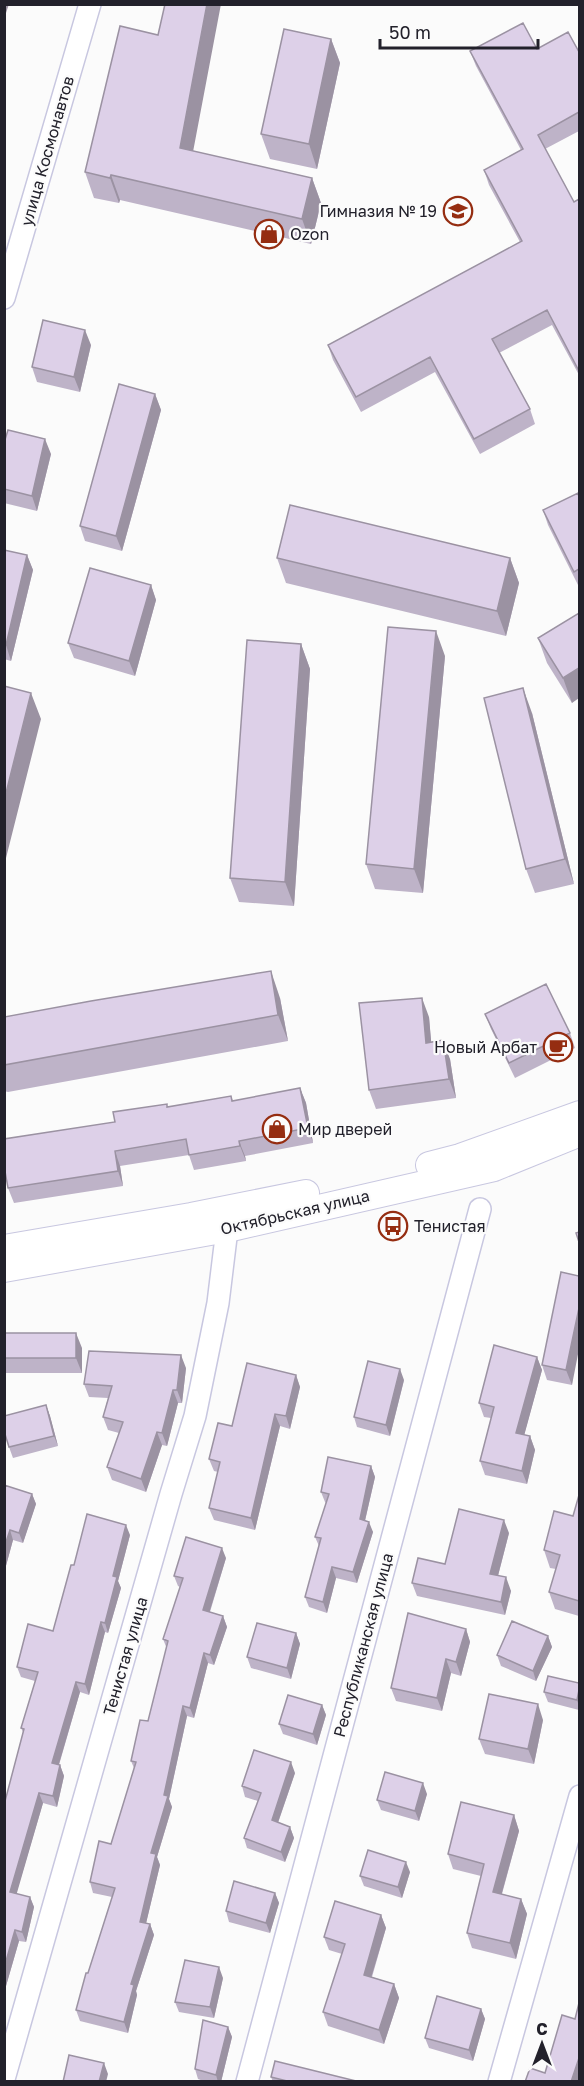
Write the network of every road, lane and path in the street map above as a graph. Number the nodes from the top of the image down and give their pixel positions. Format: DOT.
graph roads {
  1 [pos="90,4"];
  2 [pos="4,298"];
  3 [pos="579,1114"];
  4 [pos="579,1133"];
  5 [pos="480,1209"];
  6 [pos="227,1229"];
  7 [pos="4,1248"];
  8 [pos="4,1269"];
  9 [pos="579,1796"];
  10 [pos="4,2079"];
  11 [pos="247,2082"];
  12 [pos="499,2082"];
  1 -- 2 [label="street, улица Космонавтов"];
  3 -- 7 [label="main road, Октябрьская улица"];
  4 -- 6 [label="main road, Октябрьская улица"];
  5 -- 11 [label="street, Республиканская улица"];
  6 -- 8 [label="main road, Октябрьская улица"];
  6 -- 10 [label="street, Тенистая улица"];
  9 -- 12 [label="street"];
}
